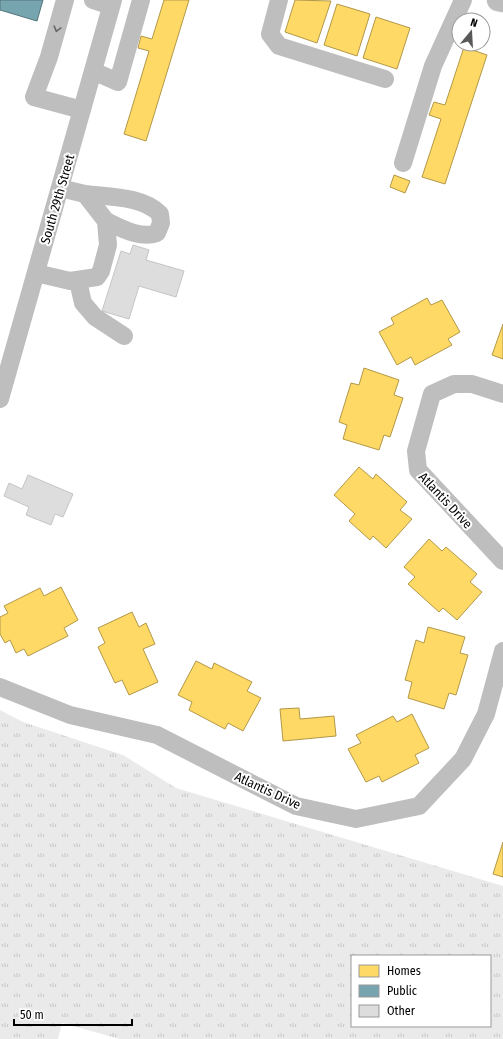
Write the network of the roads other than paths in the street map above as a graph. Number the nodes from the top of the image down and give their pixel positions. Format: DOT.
graph roads {
  1 [pos="65,0"];
  2 [pos="93,0"];
  3 [pos="141,0"];
  4 [pos="279,0"];
  5 [pos="463,0"];
  6 [pos="498,0"];
  7 [pos="503,2"];
  8 [pos="112,3"];
  9 [pos="93,72"];
  10 [pos="385,79"];
  11 [pos="82,110"];
  12 [pos="403,163"];
  13 [pos="60,188"];
  14 [pos="85,194"];
  15 [pos="106,221"];
  16 [pos="36,273"];
  17 [pos="78,281"];
  18 [pos="124,336"];
  19 [pos="4,370"];
  20 [pos="503,394"];
  21 [pos="0,399"];
  22 [pos="501,554"];
  23 [pos="503,651"];
  24 [pos="0,687"];
  1 -- 11 [label="street, one-way"];
  2 -- 8 [label="street"];
  3 -- 9 [label="street"];
  4 -- 10 [label="street"];
  5 -- 12 [label="street"];
  6 -- 7 [label="main road"];
  8 -- 9 [label="street, South 29th Street"];
  9 -- 11 [label="street, South 29th Street"];
  11 -- 13 [label="street, South 29th Street"];
  13 -- 14 [label="street"];
  13 -- 16 [label="street, South 29th Street"];
  14 -- 15 [label="street"];
  14 -- 15 [label="street"];
  15 -- 17 [label="street"];
  16 -- 17 [label="street"];
  16 -- 19 [label="street, South 29th Street"];
  17 -- 18 [label="street"];
  19 -- 21 [label="street, South 29th Street"];
  20 -- 22 [label="street, Atlantis Drive"];
  23 -- 24 [label="street, Atlantis Drive"];
}
